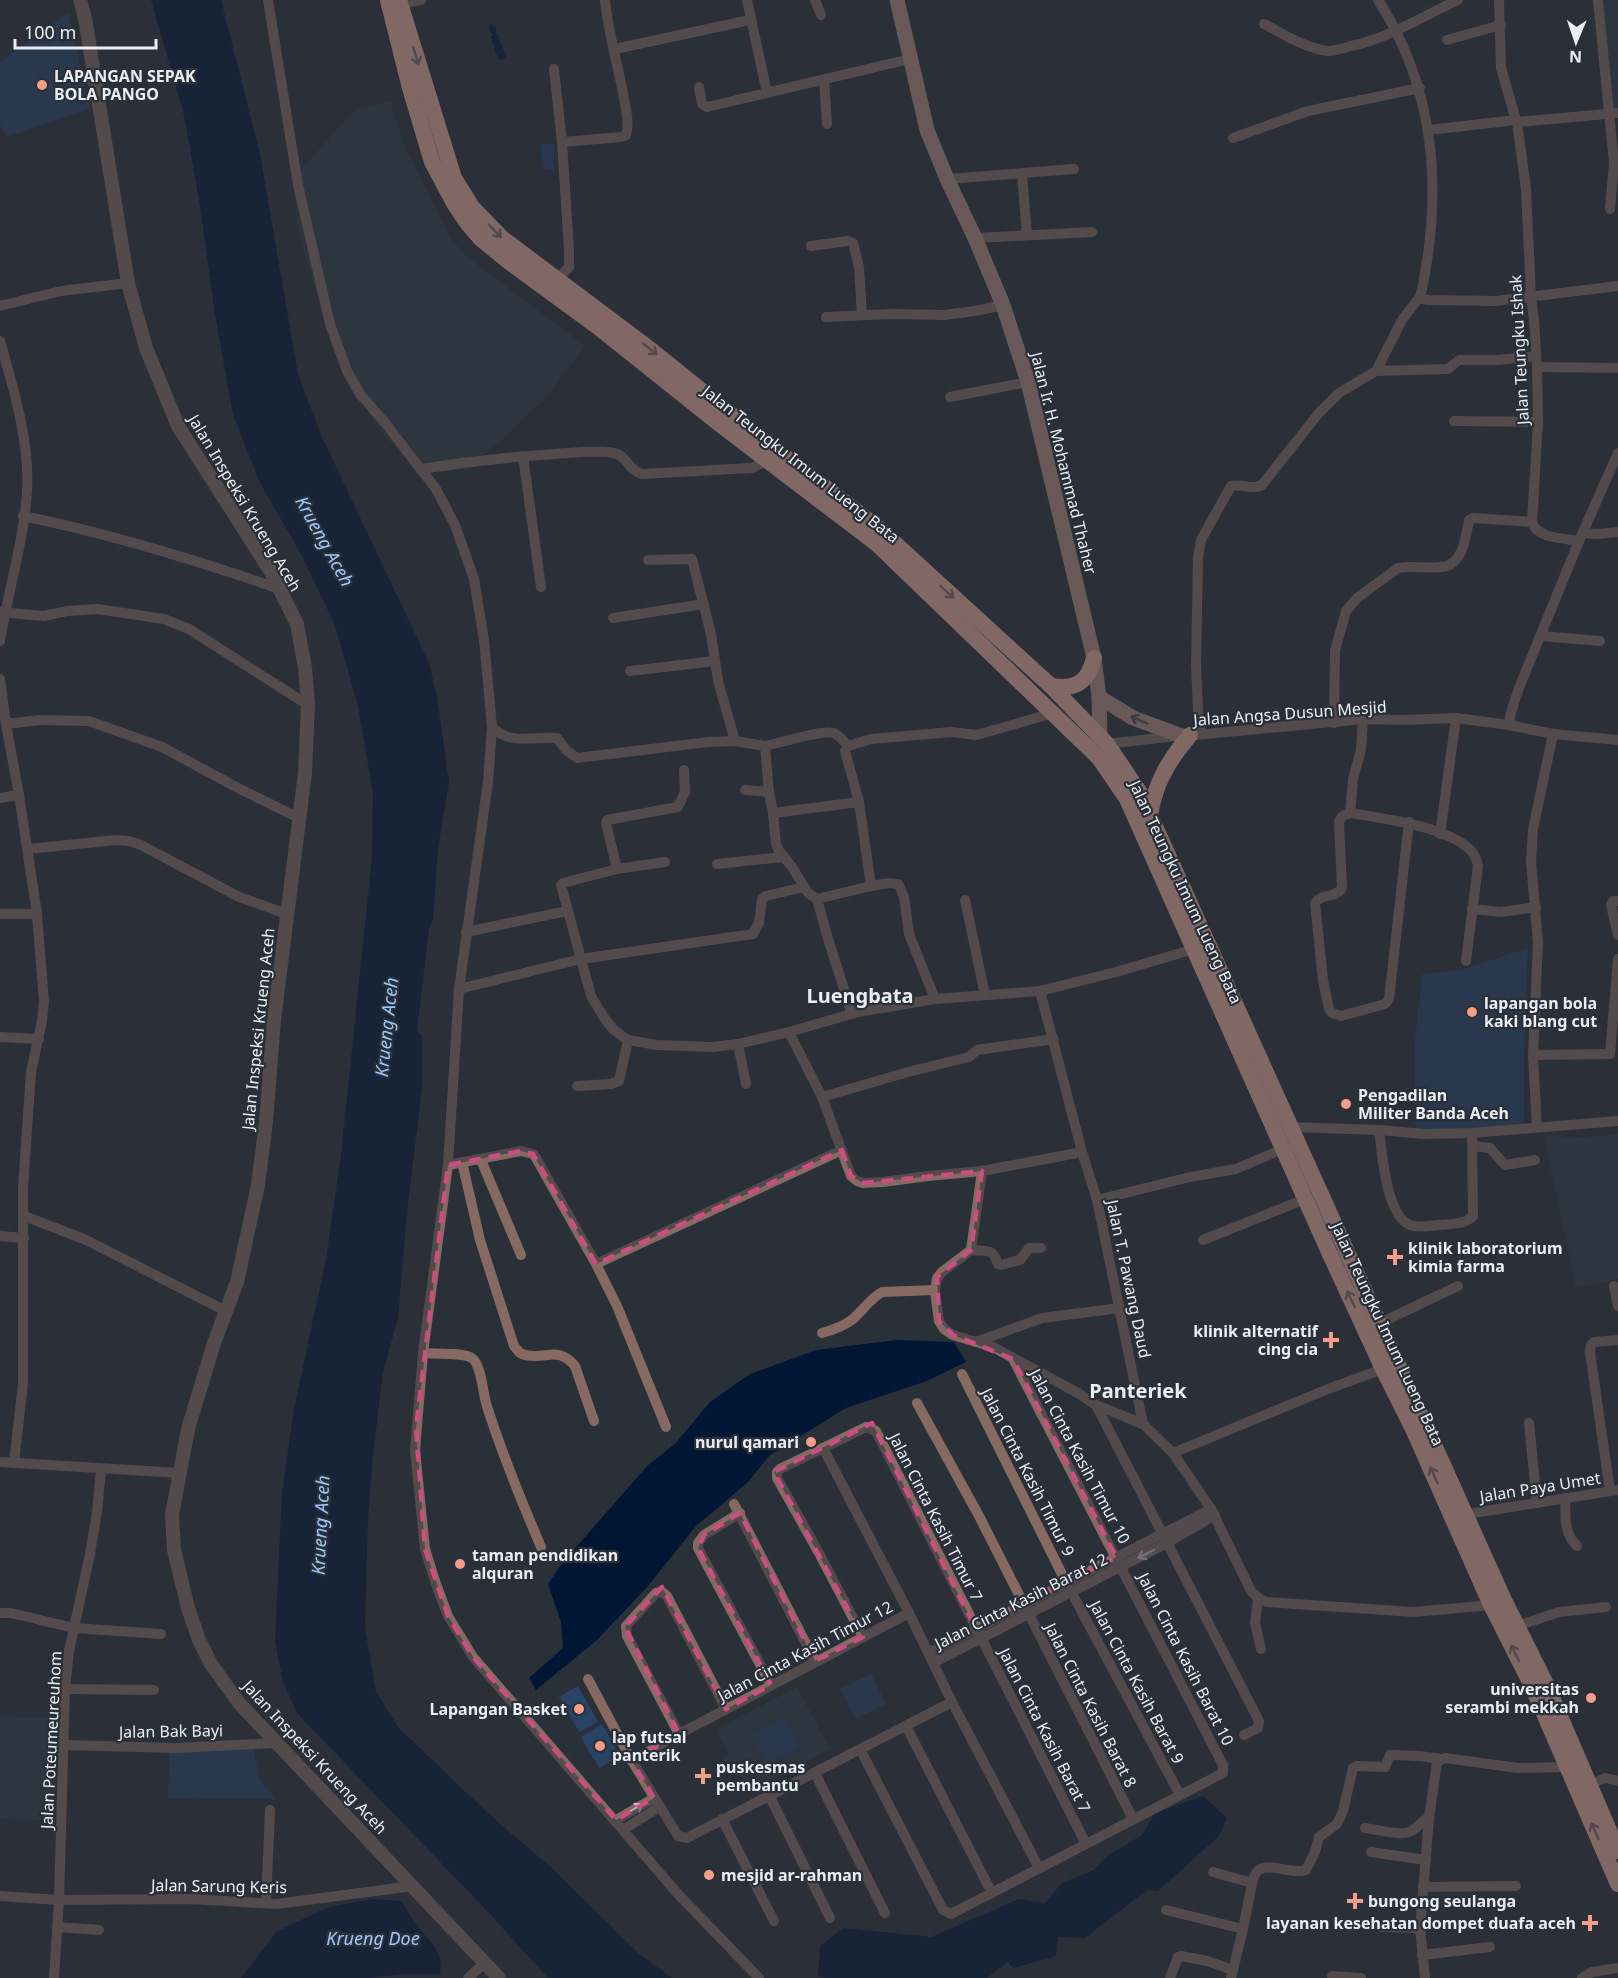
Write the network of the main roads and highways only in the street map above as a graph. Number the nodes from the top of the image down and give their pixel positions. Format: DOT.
graph roads {
  1 [pos="897,0"];
  2 [pos="396,1"];
  3 [pos="553,285"];
  4 [pos="908,565"];
  5 [pos="1094,658"];
  6 [pos="1051,686"];
  7 [pos="1099,697"];
  8 [pos="1191,735"];
  9 [pos="1103,740"];
  10 [pos="1150,815"];
  11 [pos="1219,987"];
  12 [pos="1540,1686"];
  13 [pos="1618,1851"];
  14 [pos="1618,1884"];
  1 -- 5 [label="main road, Jalan Ir. H. Mohammad Thaher"];
  2 -- 3 [label="highway, Jalan Teungku Imum Lueng Bata"];
  3 -- 4 [label="highway, Jalan Teungku Imum Lueng Bata"];
  3 -- 4 [label="highway, Jalan Teungku Imum Lueng Bata, one-way"];
  4 -- 6 [label="highway, Jalan Teungku Imum Lueng Bata, one-way"];
  4 -- 11 [label="highway, Jalan Teungku Imum Lueng Bata"];
  5 -- 6 [label="highway"];
  5 -- 7 [label="main road, Jalan Ir. H. Mohammad Thaher"];
  6 -- 9 [label="highway, Jalan Teungku Imum Lueng Bata"];
  8 -- 7 [label="main road, one-way"];
  7 -- 9 [label="main road, Jalan Ir. H. Mohammad Thaher"];
  8 -- 10 [label="highway"];
  9 -- 10 [label="highway, Jalan Teungku Imum Lueng Bata"];
  10 -- 11 [label="highway, Jalan Teungku Imum Lueng Bata"];
  11 -- 12 [label="highway, Jalan Teungku Imum Lueng Bata"];
  12 -- 11 [label="highway, Jalan Teungku Imum Lueng Bata, one-way"];
  12 -- 13 [label="highway, Jalan Teungku Imum Lueng Bata"];
  14 -- 12 [label="highway, Jalan Teungku Imum Lueng Bata, one-way"];
}
